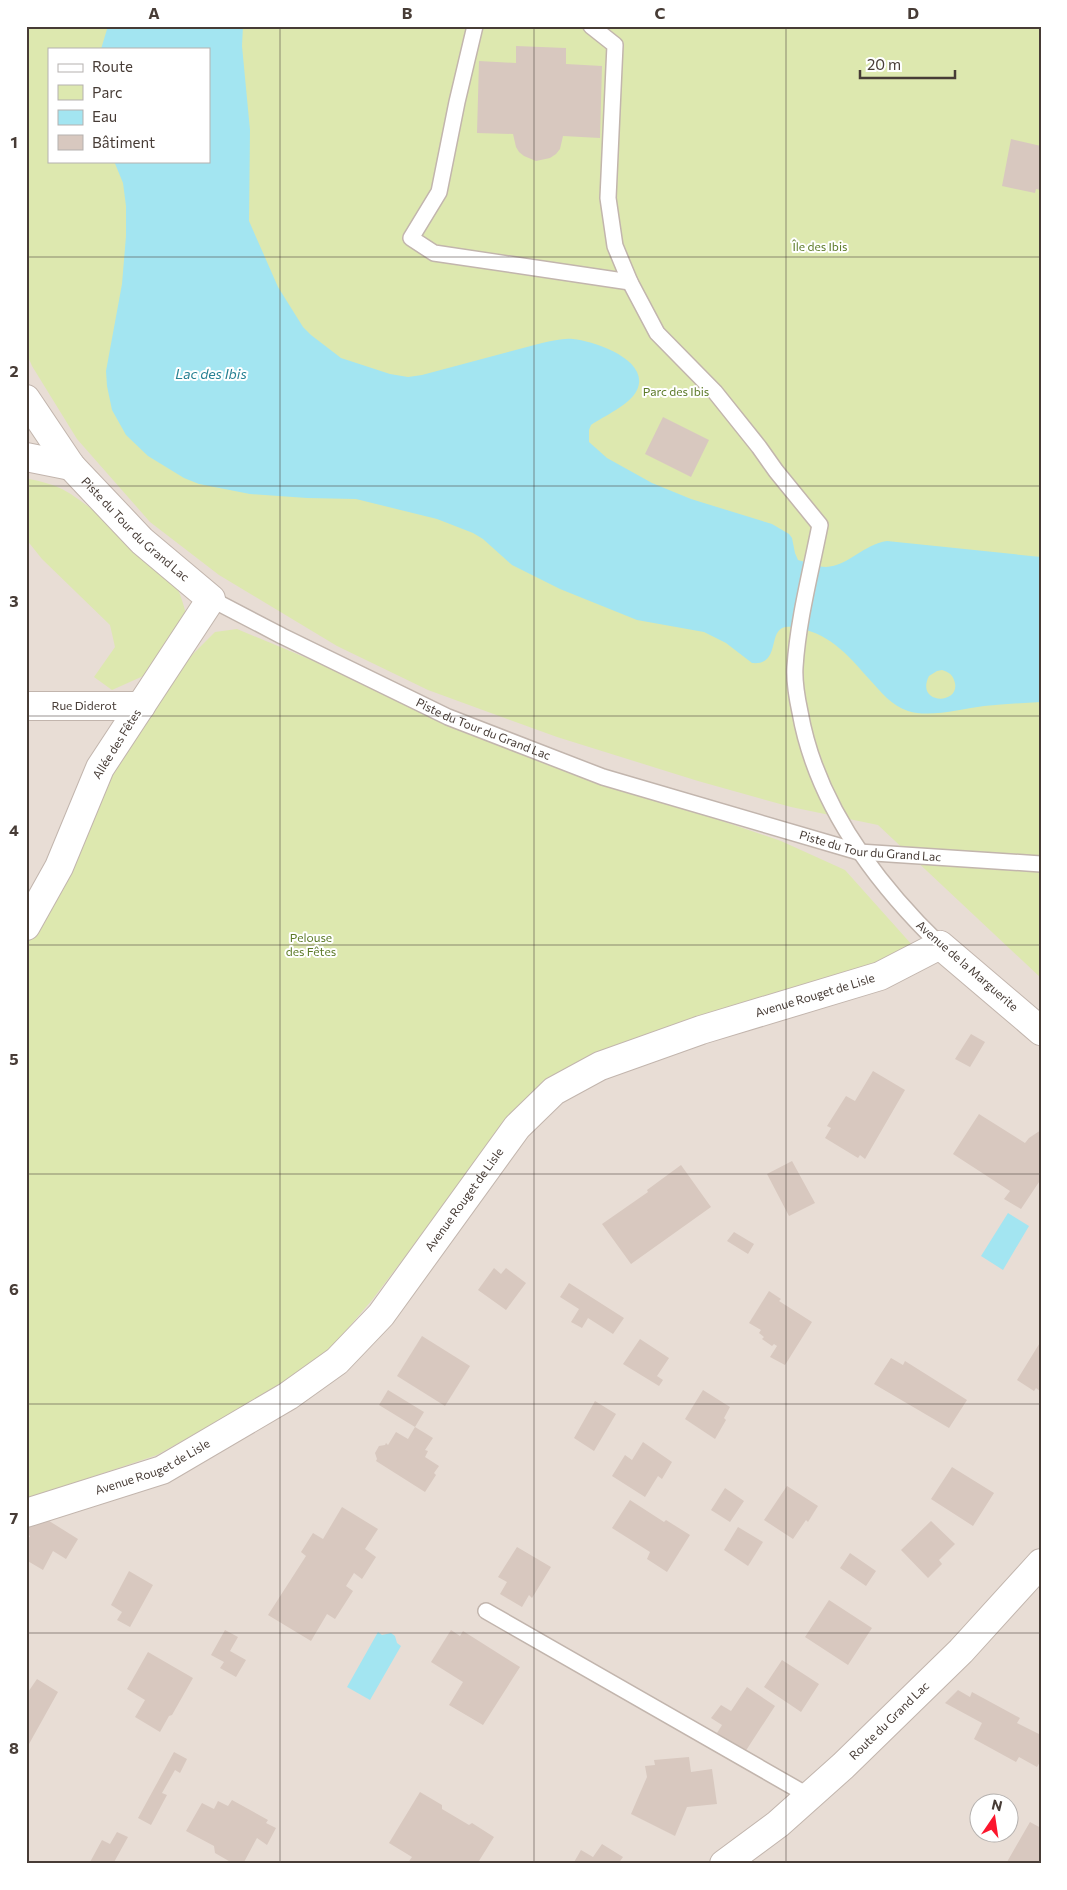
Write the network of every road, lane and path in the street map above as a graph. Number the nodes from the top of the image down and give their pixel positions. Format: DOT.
graph roads {
  1 [pos="475,26"];
  2 [pos="591,26"];
  3 [pos="630,282"];
  4 [pos="26,399"];
  5 [pos="26,457"];
  6 [pos="71,466"];
  7 [pos="211,599"];
  8 [pos="26,706"];
  9 [pos="141,706"];
  10 [pos="859,852"];
  11 [pos="1041,864"];
  12 [pos="26,926"];
  13 [pos="940,945"];
  14 [pos="1041,1031"];
  15 [pos="26,1513"];
  16 [pos="1041,1564"];
  17 [pos="486,1611"];
  18 [pos="809,1796"];
  19 [pos="724,1864"];
  1 -- 3 [label="lane"];
  2 -- 3 [label="lane, Avenue de la Marguerite"];
  3 -- 10 [label="lane, Avenue de la Marguerite"];
  4 -- 6 [label="street, Piste du Tour du Grand Lac"];
  5 -- 6 [label="street"];
  6 -- 7 [label="street, Piste du Tour du Grand Lac"];
  7 -- 9 [label="street, Allée des Fêtes"];
  7 -- 10 [label="lane, Piste du Tour du Grand Lac"];
  8 -- 9 [label="street, Rue Diderot"];
  9 -- 12 [label="street, Allée des Fêtes"];
  10 -- 11 [label="lane, Piste du Tour du Grand Lac"];
  10 -- 13 [label="lane, Avenue de la Marguerite"];
  13 -- 14 [label="street, Avenue de la Marguerite"];
  13 -- 15 [label="street, Avenue Rouget de Lisle"];
  16 -- 18 [label="street, Route du Grand Lac"];
  17 -- 18 [label="lane"];
  18 -- 19 [label="street, Route du Grand Lac"];
}
